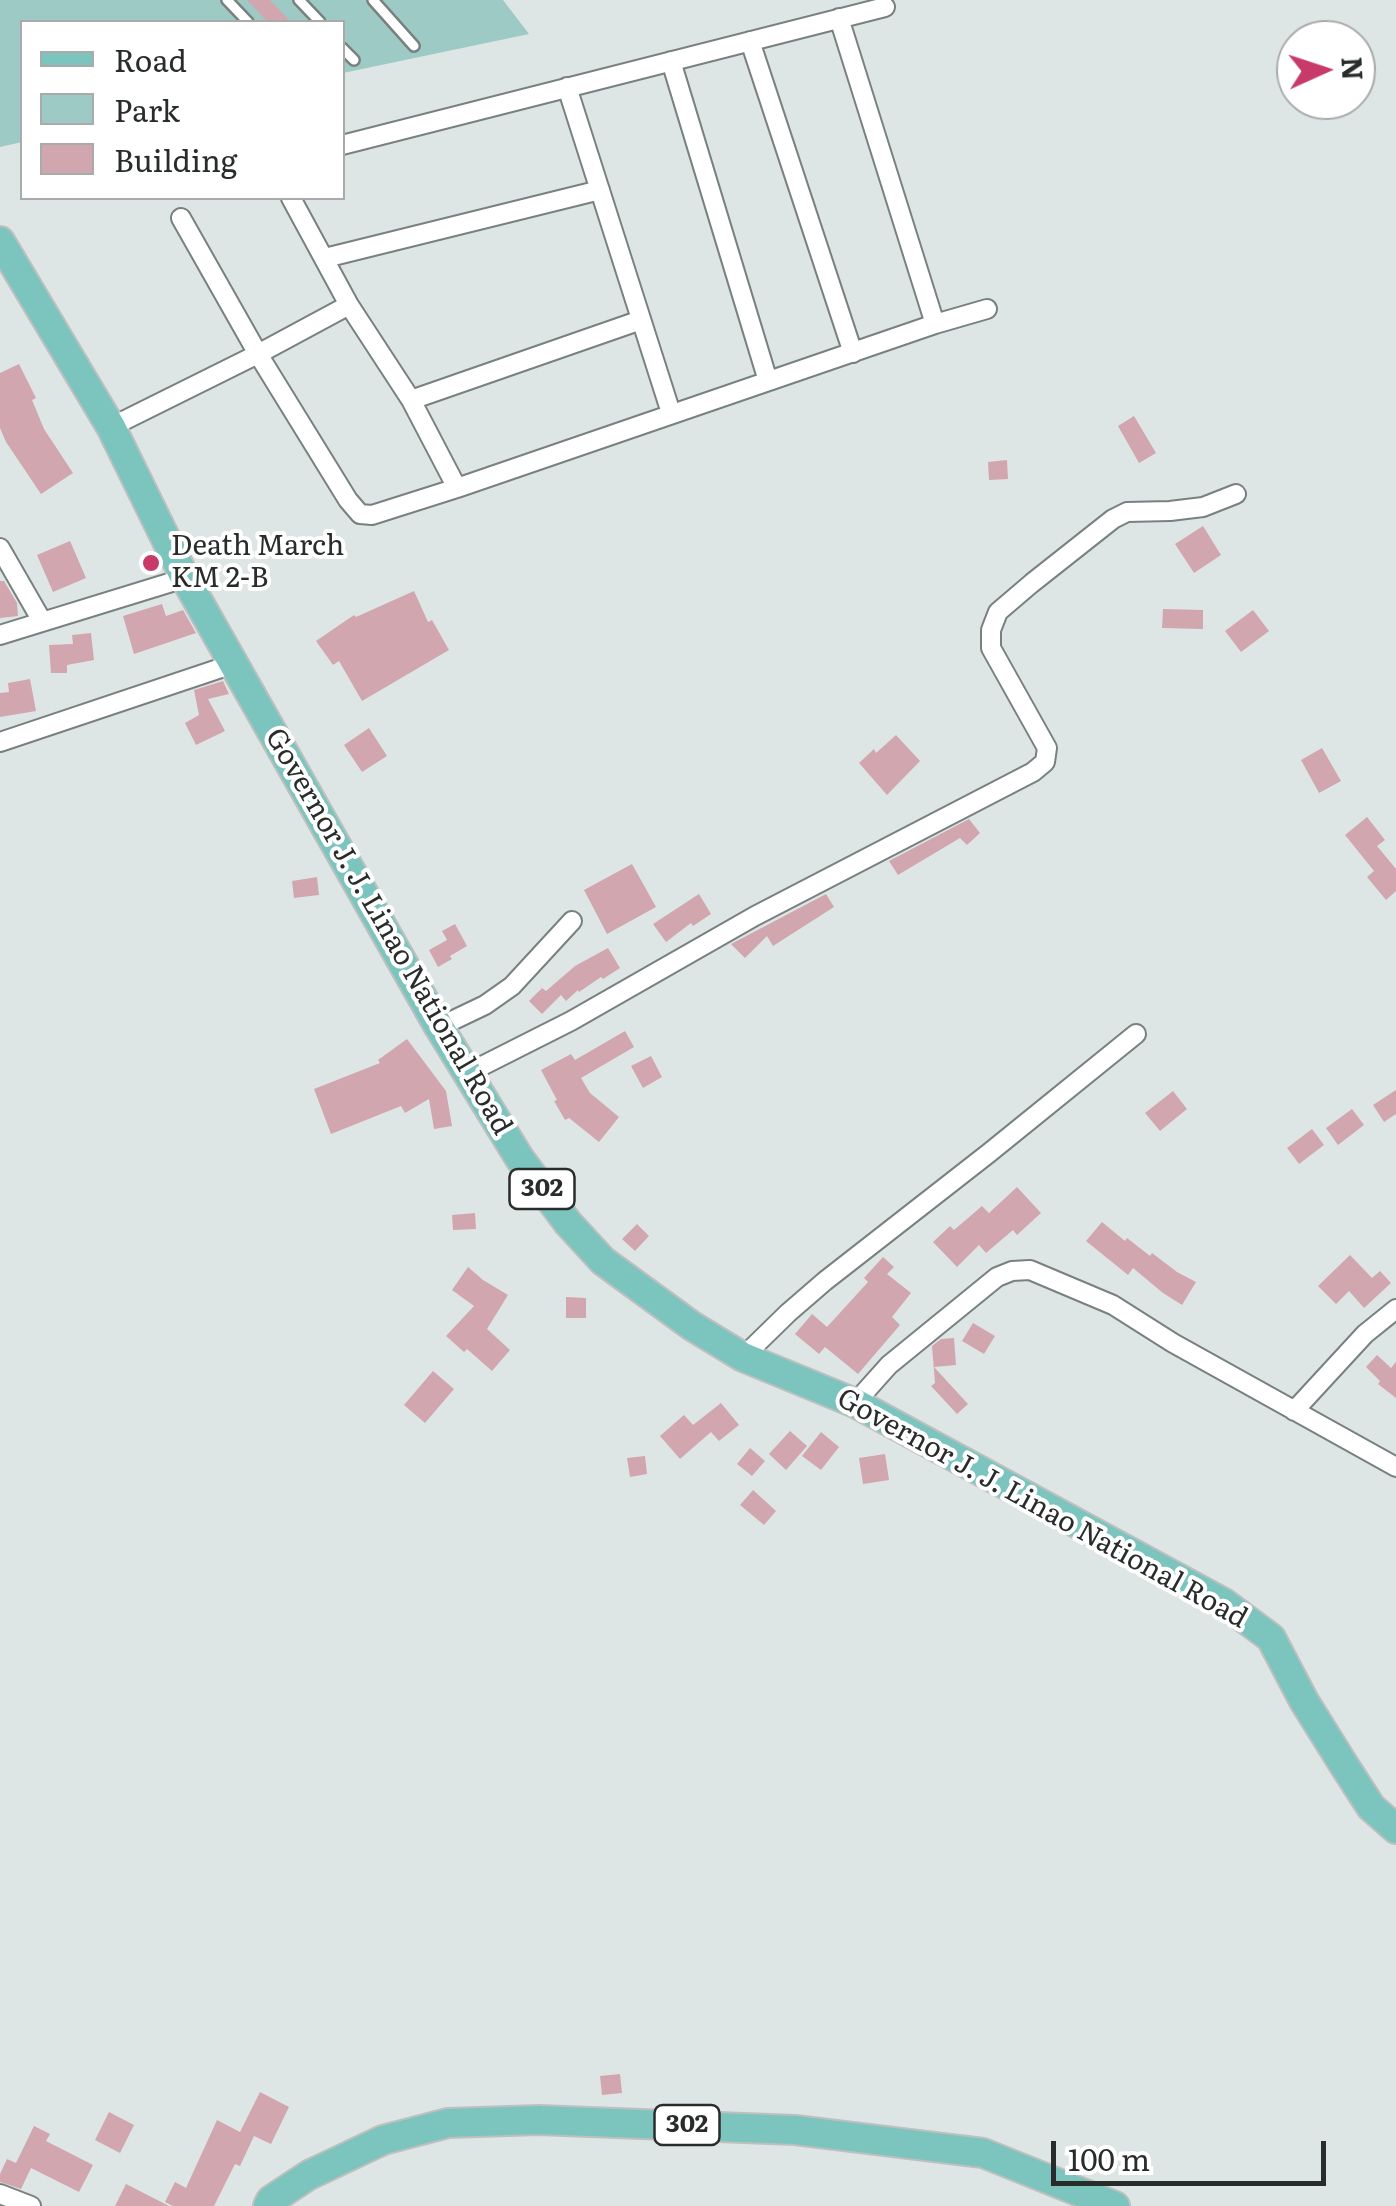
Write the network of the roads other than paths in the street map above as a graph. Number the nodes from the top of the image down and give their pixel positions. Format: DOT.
graph roads {
  1 [pos="227,0"];
  2 [pos="299,0"];
  3 [pos="372,0"];
  4 [pos="885,7"];
  5 [pos="839,18"];
  6 [pos="246,20"];
  7 [pos="318,20"];
  8 [pos="750,40"];
  9 [pos="414,46"];
  10 [pos="345,51"];
  11 [pos="354,60"];
  12 [pos="671,61"];
  13 [pos="567,87"];
  14 [pos="345,144"];
  15 [pos="600,190"];
  16 [pos="292,200"];
  17 [pos="181,218"];
  18 [pos="0,240"];
  19 [pos="325,258"];
  20 [pos="349,305"];
  21 [pos="986,309"];
  22 [pos="641,320"];
  23 [pos="935,324"];
  24 [pos="853,353"];
  25 [pos="258,354"];
  26 [pos="768,381"];
  27 [pos="411,400"];
  28 [pos="671,413"];
  29 [pos="111,427"];
  30 [pos="457,488"];
  31 [pos="1236,494"];
  32 [pos="0,548"];
  33 [pos="185,578"];
  34 [pos="42,620"];
  35 [pos="0,634"];
  36 [pos="232,664"];
  37 [pos="0,742"];
  38 [pos="572,921"];
  39 [pos="439,1026"];
  40 [pos="1136,1034"];
  41 [pos="468,1073"];
  42 [pos="1396,1309"];
  43 [pos="743,1357"];
  44 [pos="855,1402"];
  45 [pos="1294,1411"];
  46 [pos="1396,1468"];
  47 [pos="1396,1829"];
  48 [pos="0,2194"];
  49 [pos="31,2206"];
  50 [pos="268,2206"];
  51 [pos="1115,2206"];
  1 -- 6 [label="lane"];
  2 -- 7 [label="lane"];
  3 -- 9 [label="lane"];
  4 -- 5 [label="street"];
  5 -- 8 [label="street"];
  5 -- 23 [label="street"];
  8 -- 12 [label="street"];
  8 -- 24 [label="street"];
  10 -- 11 [label="lane"];
  12 -- 13 [label="street"];
  12 -- 26 [label="street"];
  13 -- 14 [label="street"];
  13 -- 15 [label="street"];
  15 -- 19 [label="street"];
  15 -- 22 [label="street"];
  16 -- 19 [label="street"];
  17 -- 25 [label="street"];
  18 -- 29 [label="main road, Governor J. J. Linao National Road / 302"];
  19 -- 20 [label="street"];
  20 -- 25 [label="street"];
  20 -- 27 [label="street"];
  21 -- 23 [label="street"];
  22 -- 27 [label="street"];
  22 -- 28 [label="street"];
  23 -- 24 [label="street"];
  24 -- 26 [label="street"];
  25 -- 29 [label="street"];
  25 -- 30 [label="street"];
  26 -- 28 [label="street"];
  27 -- 30 [label="street"];
  28 -- 30 [label="street"];
  29 -- 33 [label="main road, Governor J. J. Linao National Road / 302"];
  31 -- 41 [label="street"];
  32 -- 34 [label="street"];
  33 -- 34 [label="street"];
  33 -- 36 [label="main road, Governor J. J. Linao National Road / 302"];
  34 -- 35 [label="street"];
  36 -- 37 [label="street"];
  36 -- 39 [label="main road, Governor J. J. Linao National Road / 302"];
  38 -- 39 [label="street"];
  39 -- 41 [label="main road, Governor J. J. Linao National Road / 302"];
  40 -- 43 [label="street"];
  41 -- 43 [label="main road, Governor J. J. Linao National Road / 302"];
  42 -- 45 [label="street"];
  43 -- 44 [label="main road, Governor J. J. Linao National Road / 302"];
  44 -- 45 [label="street"];
  44 -- 47 [label="main road, Governor J. J. Linao National Road / 302"];
  45 -- 46 [label="street"];
  48 -- 49 [label="street"];
  50 -- 51 [label="main road, 302"];
}
